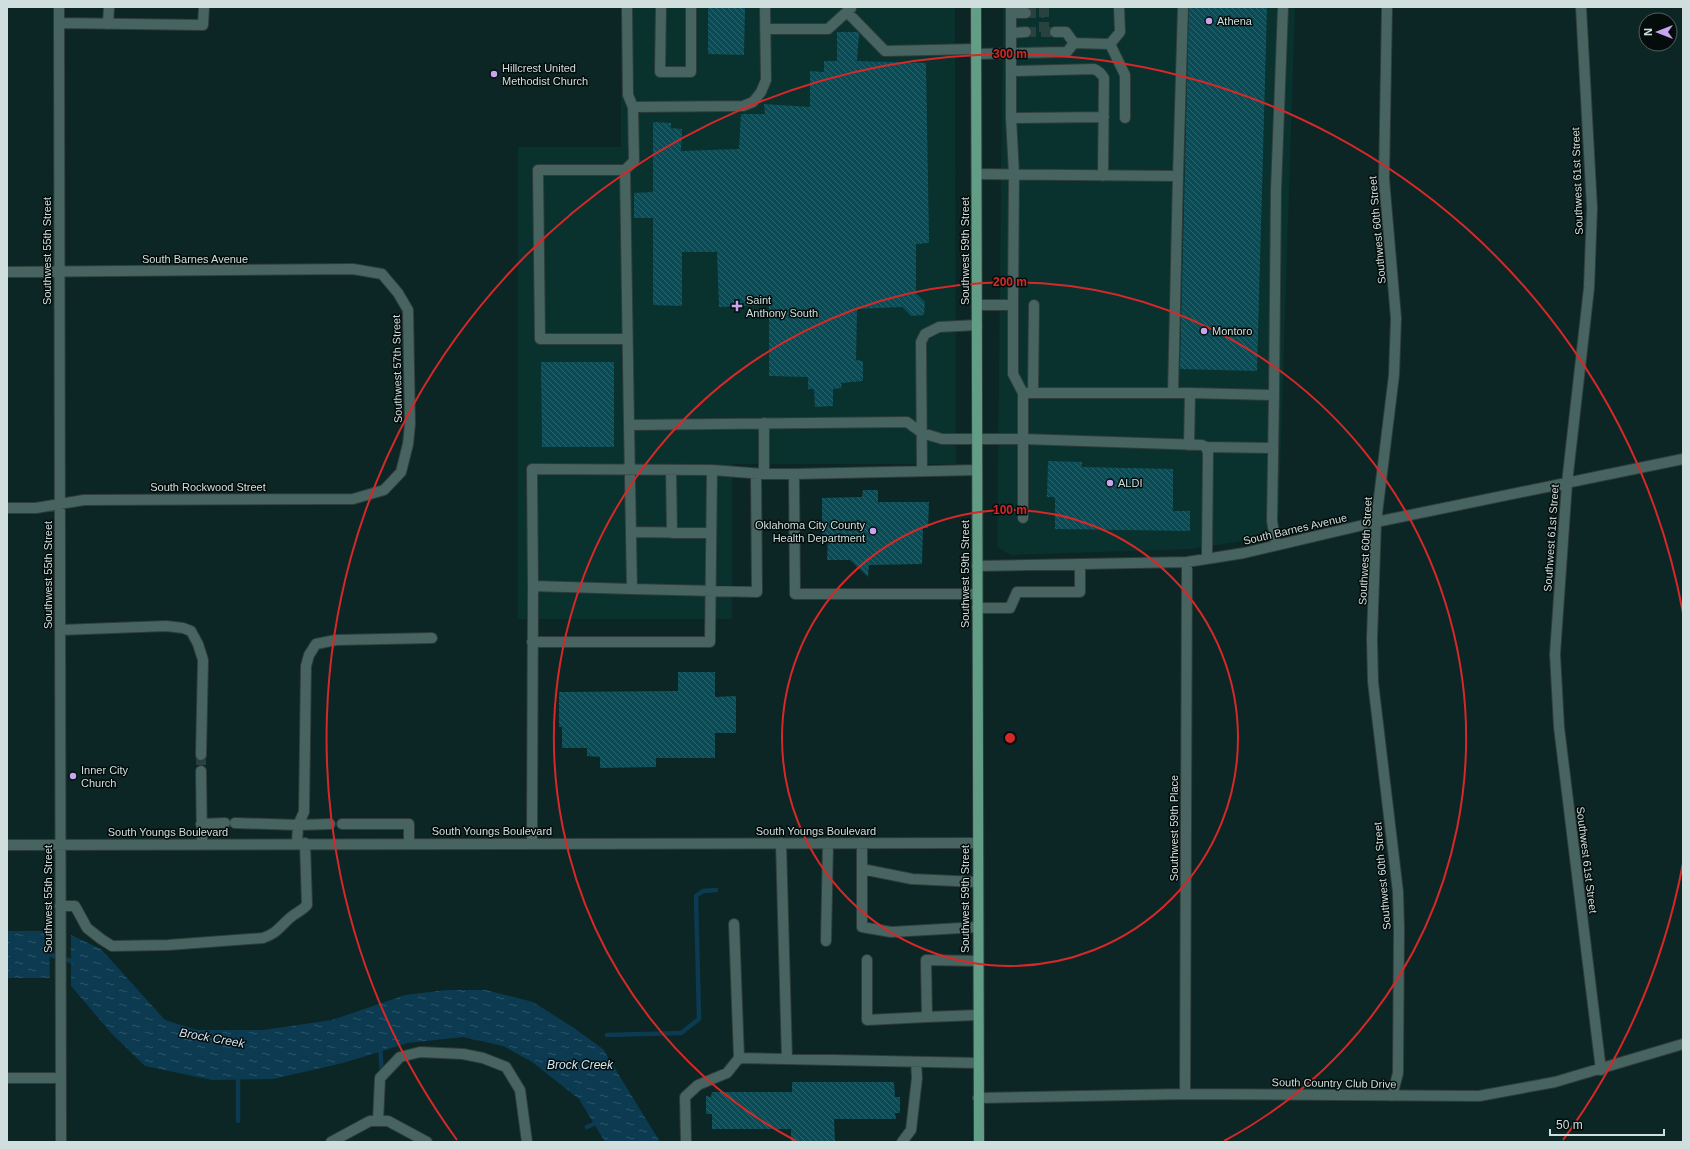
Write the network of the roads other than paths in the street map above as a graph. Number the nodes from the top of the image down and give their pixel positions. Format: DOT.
graph roads {
  1 [pos="59,7"];
  2 [pos="109,7"];
  3 [pos="204,7"];
  4 [pos="627,7"];
  5 [pos="661,7"];
  6 [pos="691,7"];
  7 [pos="765,7"];
  8 [pos="976,7"];
  9 [pos="1119,7"];
  10 [pos="1183,7"];
  11 [pos="1283,7"];
  12 [pos="1387,7"];
  13 [pos="1581,7"];
  14 [pos="850,9"];
  15 [pos="1011,10"];
  16 [pos="1026,13"];
  17 [pos="59,23"];
  18 [pos="108,24"];
  19 [pos="765,29"];
  20 [pos="1026,32"];
  21 [pos="1055,32"];
  22 [pos="1011,33"];
  23 [pos="1074,43"];
  24 [pos="1110,44"];
  25 [pos="976,52"];
  26 [pos="1011,53"];
  27 [pos="1011,71"];
  28 [pos="633,106"];
  29 [pos="1104,117"];
  30 [pos="1011,118"];
  31 [pos="1125,118"];
  32 [pos="625,170"];
  33 [pos="977,174"];
  34 [pos="1014,174"];
  35 [pos="1103,176"];
  36 [pos="1178,176"];
  37 [pos="7,272"];
  38 [pos="59,272"];
  39 [pos="382,274"];
  40 [pos="977,305"];
  41 [pos="1013,305"];
  42 [pos="1034,305"];
  43 [pos="977,325"];
  44 [pos="627,339"];
  45 [pos="1028,393"];
  46 [pos="1173,393"];
  47 [pos="1190,393"];
  48 [pos="1274,395"];
  49 [pos="764,423"];
  50 [pos="629,425"];
  51 [pos="922,433"];
  52 [pos="977,439"];
  53 [pos="1024,439"];
  54 [pos="1189,445"];
  55 [pos="1206,447"];
  56 [pos="1273,448"];
  57 [pos="1683,459"];
  58 [pos="630,470"];
  59 [pos="671,470"];
  60 [pos="712,470"];
  61 [pos="977,470"];
  62 [pos="922,471"];
  63 [pos="401,472"];
  64 [pos="760,474"];
  65 [pos="794,474"];
  66 [pos="1567,484"];
  67 [pos="60,504"];
  68 [pos="7,508"];
  69 [pos="1024,518"];
  70 [pos="1376,522"];
  71 [pos="631,532"];
  72 [pos="672,532"];
  73 [pos="710,533"];
  74 [pos="1276,545"];
  75 [pos="1207,558"];
  76 [pos="1187,562"];
  77 [pos="1080,564"];
  78 [pos="977,566"];
  79 [pos="534,586"];
  80 [pos="632,589"];
  81 [pos="711,590"];
  82 [pos="977,594"];
  83 [pos="977,608"];
  84 [pos="60,630"];
  85 [pos="432,638"];
  86 [pos="532,642"];
  87 [pos="201,756"];
  88 [pos="201,771"];
  89 [pos="202,824"];
  90 [pos="330,824"];
  91 [pos="342,824"];
  92 [pos="298,825"];
  93 [pos="781,843"];
  94 [pos="828,843"];
  95 [pos="862,843"];
  96 [pos="977,843"];
  97 [pos="60,844"];
  98 [pos="202,844"];
  99 [pos="301,844"];
  100 [pos="409,844"];
  101 [pos="532,844"];
  102 [pos="7,845"];
  103 [pos="862,869"];
  104 [pos="978,882"];
  105 [pos="60,906"];
  106 [pos="734,924"];
  107 [pos="978,927"];
  108 [pos="826,941"];
  109 [pos="867,960"];
  110 [pos="978,961"];
  111 [pos="978,1015"];
  112 [pos="927,1017"];
  113 [pos="1683,1044"];
  114 [pos="738,1058"];
  115 [pos="787,1059"];
  116 [pos="916,1062"];
  117 [pos="978,1063"];
  118 [pos="1601,1070"];
  119 [pos="7,1078"];
  120 [pos="61,1078"];
  121 [pos="1184,1094"];
  122 [pos="1392,1096"];
  123 [pos="978,1098"];
  124 [pos="378,1121"];
  125 [pos="526,1141"];
  126 [pos="61,1142"];
  127 [pos="331,1142"];
  128 [pos="427,1142"];
  129 [pos="686,1142"];
  130 [pos="902,1142"];
  131 [pos="979,1142"];
  1 -- 17 [label="street, Southwest 55th Street"];
  2 -- 18 [label="street"];
  3 -- 18 [label="street"];
  4 -- 28 [label="street"];
  5 -- 6 [label="street"];
  7 -- 19 [label="street"];
  8 -- 25 [label="main road, Southwest 59th Street"];
  9 -- 24 [label="street"];
  10 -- 36 [label="street"];
  11 -- 48 [label="street"];
  12 -- 70 [label="street, Southwest 60th Street"];
  13 -- 66 [label="street, Southwest 61st Street"];
  14 -- 19 [label="street"];
  14 -- 25 [label="street"];
  15 -- 16 [label="street"];
  15 -- 22 [label="street"];
  17 -- 18 [label="street"];
  17 -- 38 [label="street, Southwest 55th Street"];
  19 -- 28 [label="street"];
  20 -- 22 [label="street"];
  21 -- 23 [label="street"];
  22 -- 26 [label="street"];
  23 -- 24 [label="street"];
  23 -- 26 [label="street"];
  24 -- 31 [label="street"];
  25 -- 26 [label="street"];
  25 -- 33 [label="main road, Southwest 59th Street"];
  26 -- 27 [label="street"];
  27 -- 29 [label="street"];
  27 -- 30 [label="street"];
  28 -- 32 [label="street"];
  29 -- 30 [label="street"];
  29 -- 35 [label="street"];
  30 -- 34 [label="street"];
  32 -- 44 [label="street"];
  32 -- 44 [label="street"];
  33 -- 34 [label="street"];
  33 -- 40 [label="main road, Southwest 59th Street"];
  34 -- 35 [label="street"];
  34 -- 41 [label="street"];
  35 -- 36 [label="street"];
  36 -- 46 [label="street"];
  37 -- 38 [label="street, South Barnes Avenue"];
  38 -- 39 [label="street, South Barnes Avenue"];
  38 -- 67 [label="street, Southwest 55th Street"];
  39 -- 63 [label="street, Southwest 57th Street"];
  40 -- 41 [label="street"];
  40 -- 43 [label="main road, Southwest 59th Street"];
  41 -- 45 [label="street"];
  42 -- 45 [label="street"];
  43 -- 51 [label="street"];
  43 -- 52 [label="main road, Southwest 59th Street"];
  44 -- 50 [label="street"];
  45 -- 46 [label="street"];
  45 -- 53 [label="street"];
  46 -- 47 [label="street"];
  47 -- 48 [label="street"];
  47 -- 54 [label="street"];
  48 -- 56 [label="street"];
  49 -- 50 [label="street"];
  49 -- 51 [label="street"];
  49 -- 64 [label="street"];
  50 -- 58 [label="street"];
  51 -- 52 [label="street"];
  51 -- 62 [label="street"];
  52 -- 53 [label="street"];
  52 -- 61 [label="main road, Southwest 59th Street"];
  53 -- 54 [label="street"];
  53 -- 69 [label="street"];
  54 -- 55 [label="street"];
  55 -- 56 [label="street"];
  55 -- 75 [label="street"];
  56 -- 74 [label="street"];
  57 -- 66 [label="street, South Barnes Avenue"];
  58 -- 59 [label="street"];
  58 -- 71 [label="street"];
  58 -- 79 [label="street"];
  59 -- 60 [label="street"];
  59 -- 72 [label="street"];
  60 -- 64 [label="street"];
  60 -- 73 [label="street"];
  61 -- 62 [label="street"];
  61 -- 78 [label="main road, Southwest 59th Street"];
  62 -- 65 [label="street"];
  63 -- 67 [label="street, South Rockwood Street"];
  64 -- 65 [label="street"];
  64 -- 81 [label="street"];
  65 -- 82 [label="street"];
  66 -- 70 [label="street, South Barnes Avenue"];
  66 -- 118 [label="street, Southwest 61st Street"];
  67 -- 68 [label="street, South Rockwood Street"];
  67 -- 84 [label="street, Southwest 55th Street"];
  70 -- 74 [label="street, South Barnes Avenue"];
  70 -- 122 [label="street, Southwest 60th Street"];
  71 -- 72 [label="street"];
  71 -- 80 [label="street"];
  72 -- 73 [label="street"];
  73 -- 81 [label="street"];
  74 -- 75 [label="street, South Barnes Avenue"];
  75 -- 76 [label="street, South Barnes Avenue"];
  76 -- 77 [label="street, South Barnes Avenue"];
  76 -- 121 [label="street, Southwest 59th Place"];
  77 -- 78 [label="street, South Barnes Avenue"];
  77 -- 83 [label="street"];
  78 -- 82 [label="main road, Southwest 59th Street"];
  79 -- 80 [label="street"];
  79 -- 86 [label="street"];
  80 -- 81 [label="street"];
  81 -- 86 [label="street"];
  82 -- 83 [label="main road, Southwest 59th Street"];
  83 -- 96 [label="main road, Southwest 59th Street"];
  84 -- 87 [label="street"];
  84 -- 97 [label="street, Southwest 55th Street"];
  85 -- 92 [label="street"];
  86 -- 101 [label="street"];
  88 -- 89 [label="street"];
  89 -- 92 [label="street"];
  89 -- 98 [label="street"];
  90 -- 92 [label="street"];
  91 -- 100 [label="street"];
  92 -- 99 [label="street"];
  93 -- 94 [label="street, South Youngs Boulevard"];
  93 -- 101 [label="street, South Youngs Boulevard"];
  93 -- 115 [label="street"];
  94 -- 95 [label="street, South Youngs Boulevard"];
  94 -- 108 [label="street"];
  95 -- 96 [label="street, South Youngs Boulevard"];
  95 -- 103 [label="street"];
  96 -- 104 [label="main road, Southwest 59th Street"];
  97 -- 98 [label="street, South Youngs Boulevard"];
  97 -- 102 [label="street, South Youngs Boulevard"];
  97 -- 105 [label="street, Southwest 55th Street"];
  98 -- 99 [label="street, South Youngs Boulevard"];
  99 -- 100 [label="street, South Youngs Boulevard"];
  99 -- 105 [label="street"];
  100 -- 101 [label="street, South Youngs Boulevard"];
  103 -- 104 [label="street"];
  103 -- 107 [label="street"];
  104 -- 107 [label="main road, Southwest 59th Street"];
  105 -- 120 [label="street, Southwest 55th Street"];
  106 -- 114 [label="street"];
  107 -- 110 [label="main road, Southwest 59th Street"];
  109 -- 112 [label="street"];
  110 -- 111 [label="main road, Southwest 59th Street"];
  110 -- 112 [label="street"];
  111 -- 112 [label="street"];
  111 -- 117 [label="main road, Southwest 59th Street"];
  113 -- 118 [label="street, South Country Club Drive"];
  114 -- 115 [label="street"];
  114 -- 129 [label="street"];
  115 -- 116 [label="street"];
  116 -- 117 [label="street"];
  116 -- 130 [label="street"];
  117 -- 123 [label="main road, Southwest 59th Street"];
  118 -- 122 [label="street, South Country Club Drive"];
  119 -- 120 [label="street"];
  120 -- 126 [label="street, Southwest 55th Street"];
  121 -- 122 [label="street, South Country Club Drive"];
  121 -- 123 [label="street, South Country Club Drive"];
  123 -- 131 [label="main road, Southwest 59th Street"];
  124 -- 125 [label="street"];
  124 -- 127 [label="street"];
  124 -- 128 [label="street"];
}
